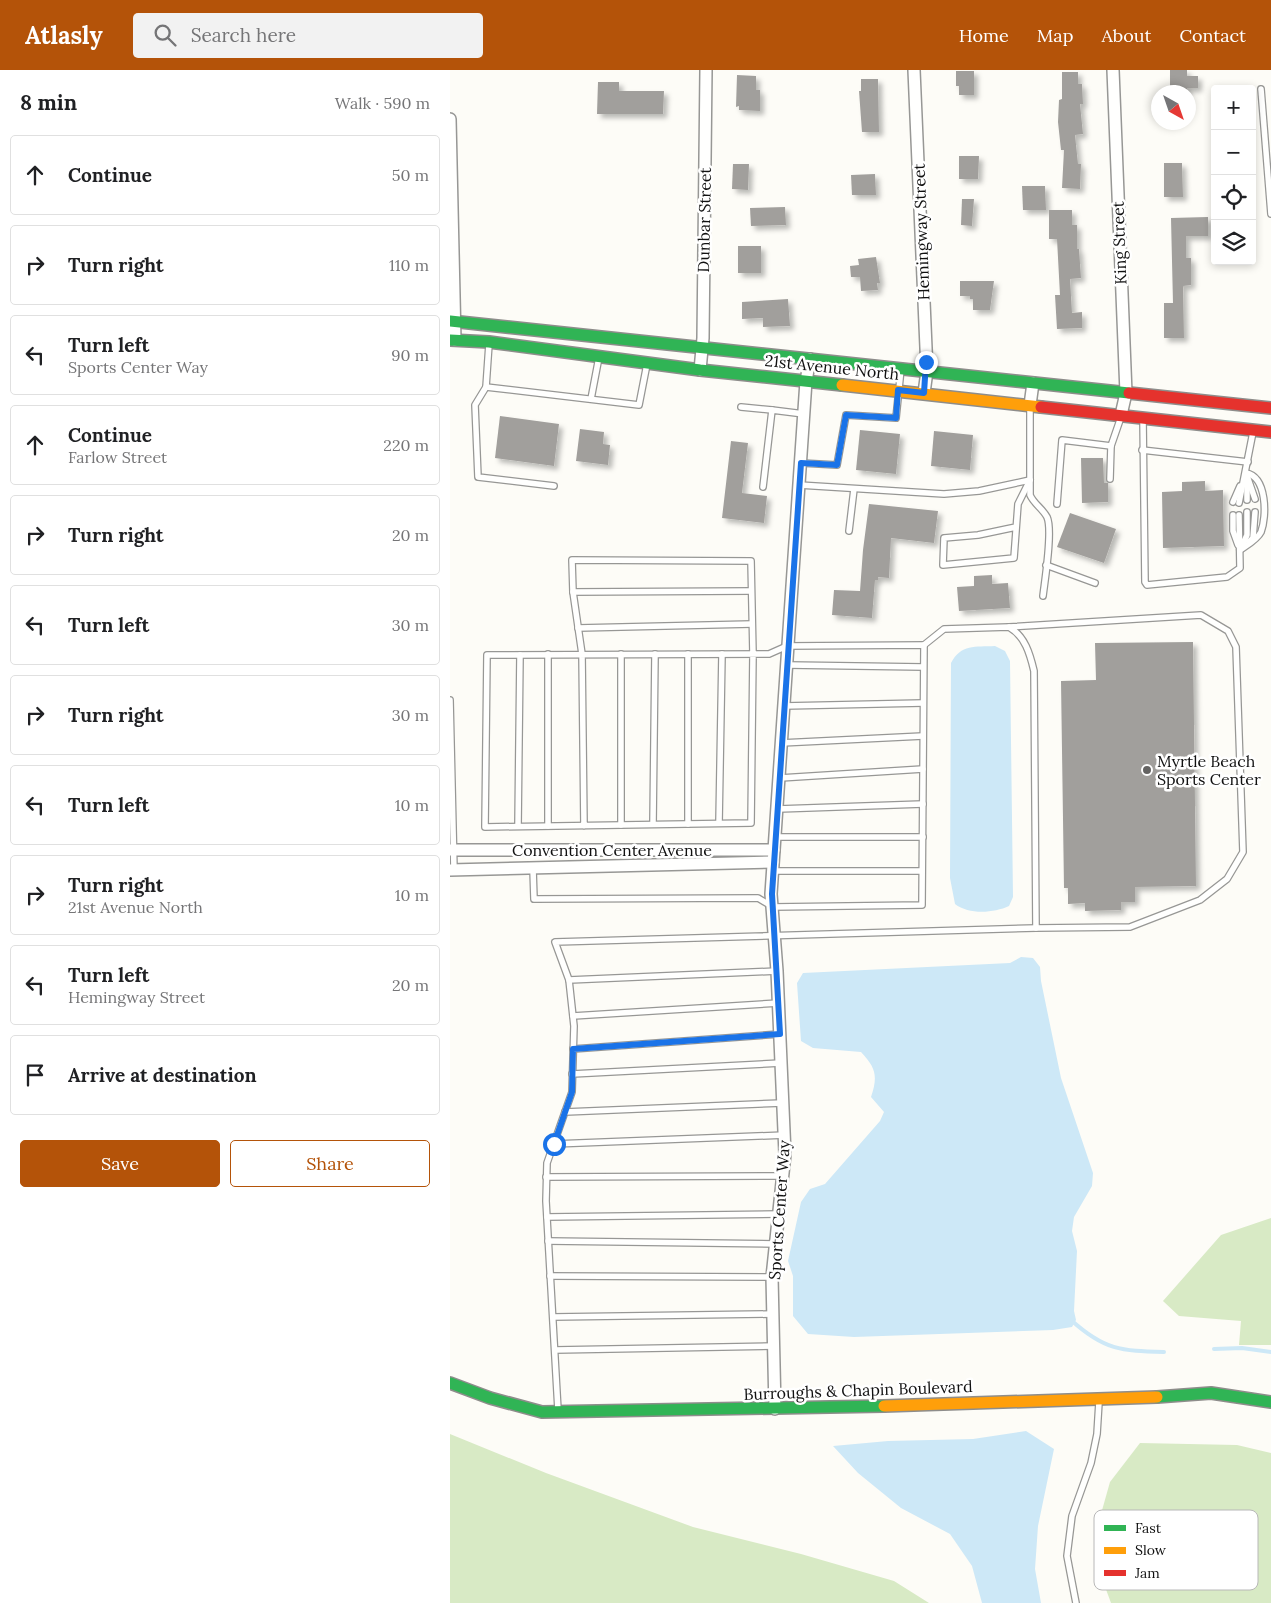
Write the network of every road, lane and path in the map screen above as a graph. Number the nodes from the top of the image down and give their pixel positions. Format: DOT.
graph roads {
  1 [pos="706,70"];
  2 [pos="914,70"];
  3 [pos="1114,70"];
  4 [pos="1261,89"];
  5 [pos="450,119"];
  6 [pos="1271,214"];
  7 [pos="452,321"];
  8 [pos="453,340"];
  9 [pos="489,342"];
  10 [pos="702,347"];
  11 [pos="599,357"];
  12 [pos="810,359"];
  13 [pos="647,364"];
  14 [pos="901,369"];
  15 [pos="700,370"];
  16 [pos="927,372"];
  17 [pos="806,381"];
  18 [pos="1033,383"];
  19 [pos="486,387"];
  20 [pos="898,390"];
  21 [pos="924,393"];
  22 [pos="1126,393"];
  23 [pos="591,399"];
  24 [pos="1030,405"];
  25 [pos="741,408"];
  26 [pos="1271,408"];
  27 [pos="772,410"];
  28 [pos="804,414"];
  29 [pos="1121,415"];
  30 [pos="1143,417"];
  31 [pos="1253,430"];
  32 [pos="1271,432"];
  33 [pos="1111,446"];
  34 [pos="1142,450"];
  35 [pos="1248,462"];
  36 [pos="801,463"];
  37 [pos="1246,473"];
  38 [pos="1110,479"];
  39 [pos="1030,480"];
  40 [pos="799,485"];
  41 [pos="554,486"];
  42 [pos="763,487"];
  43 [pos="854,489"];
  44 [pos="1255,499"];
  45 [pos="1247,500"];
  46 [pos="1236,503"];
  47 [pos="1057,504"];
  48 [pos="1247,512"];
  49 [pos="1255,512"];
  50 [pos="1236,515"];
  51 [pos="1016,527"];
  52 [pos="849,532"];
  53 [pos="1240,550"];
  54 [pos="1046,565"];
  55 [pos="1094,582"];
  56 [pos="751,590"];
  57 [pos="573,592"];
  58 [pos="1043,596"];
  59 [pos="752,624"];
  60 [pos="1009,627"];
  61 [pos="578,628"];
  62 [pos="924,645"];
  63 [pos="788,646"];
  64 [pos="548,654"];
  65 [pos="582,654"];
  66 [pos="621,654"];
  67 [pos="655,654"];
  68 [pos="688,654"];
  69 [pos="722,654"];
  70 [pos="753,654"];
  71 [pos="520,655"];
  72 [pos="788,665"];
  73 [pos="924,667"];
  74 [pos="450,700"];
  75 [pos="923,703"];
  76 [pos="784,706"];
  77 [pos="923,736"];
  78 [pos="781,743"];
  79 [pos="923,769"];
  80 [pos="780,778"];
  81 [pos="923,804"];
  82 [pos="778,809"];
  83 [pos="451,819"];
  84 [pos="719,823"];
  85 [pos="653,824"];
  86 [pos="688,824"];
  87 [pos="621,825"];
  88 [pos="518,826"];
  89 [pos="548,826"];
  90 [pos="584,826"];
  91 [pos="776,837"];
  92 [pos="922,837"];
  93 [pos="451,850"];
  94 [pos="773,861"];
  95 [pos="533,869"];
  96 [pos="452,870"];
  97 [pos="922,870"];
  98 [pos="773,907"];
  99 [pos="1036,928"];
  100 [pos="775,935"];
  101 [pos="778,971"];
  102 [pos="569,980"];
  103 [pos="779,1003"];
  104 [pos="573,1016"];
  105 [pos="780,1034"];
  106 [pos="573,1049"];
  107 [pos="781,1063"];
  108 [pos="572,1074"];
  109 [pos="783,1103"];
  110 [pos="565,1112"];
  111 [pos="785,1135"];
  112 [pos="554,1144"];
  113 [pos="783,1176"];
  114 [pos="546,1177"];
  115 [pos="779,1214"];
  116 [pos="546,1217"];
  117 [pos="548,1241"];
  118 [pos="776,1244"];
  119 [pos="550,1276"];
  120 [pos="772,1277"];
  121 [pos="773,1314"];
  122 [pos="553,1318"];
  123 [pos="774,1346"];
  124 [pos="555,1350"];
  125 [pos="450,1382"];
  126 [pos="1099,1400"];
  127 [pos="1271,1402"];
  128 [pos="775,1409"];
  129 [pos="558,1412"];
  130 [pos="1076,1603"];
  1 -- 10 [label="street, Dunbar Street"];
  2 -- 16 [label="street, Hemingway Street"];
  3 -- 22 [label="street, King Street"];
  4 -- 6 [label="lane"];
  5 -- 7 [label="street"];
  7 -- 8 [label="street"];
  7 -- 10 [label="main road, 21st Avenue North"];
  8 -- 9 [label="main road, 21st Avenue North"];
  9 -- 11 [label="main road, 21st Avenue North"];
  9 -- 19 [label="lane"];
  10 -- 12 [label="main road, 21st Avenue North"];
  10 -- 15 [label="street, Dunbar Street"];
  11 -- 13 [label="main road, 21st Avenue North"];
  11 -- 23 [label="lane"];
  12 -- 14 [label="main road, 21st Avenue North"];
  12 -- 17 [label="street, Sports Center Way"];
  13 -- 15 [label="main road, 21st Avenue North"];
  13 -- 23 [label="lane"];
  14 -- 16 [label="main road, 21st Avenue North"];
  14 -- 20 [label="lane"];
  15 -- 17 [label="main road, 21st Avenue North"];
  16 -- 18 [label="main road, 21st Avenue North"];
  16 -- 21 [label="street, Hemingway Street"];
  17 -- 20 [label="main road, 21st Avenue North"];
  17 -- 28 [label="street, Sports Center Way"];
  18 -- 22 [label="main road, 21st Avenue North"];
  18 -- 24 [label="street"];
  19 -- 23 [label="lane"];
  19 -- 41 [label="lane"];
  20 -- 21 [label="main road, 21st Avenue North"];
  20 -- 36 [label="lane"];
  21 -- 24 [label="main road, 21st Avenue North"];
  22 -- 26 [label="main road, 21st Avenue North"];
  22 -- 29 [label="street, King Street"];
  24 -- 29 [label="main road, 21st Avenue North"];
  24 -- 39 [label="lane"];
  25 -- 27 [label="lane"];
  27 -- 28 [label="lane"];
  27 -- 42 [label="lane"];
  28 -- 36 [label="street, Sports Center Way"];
  29 -- 30 [label="main road, 21st Avenue North"];
  29 -- 33 [label="lane"];
  30 -- 31 [label="main road, 21st Avenue North"];
  30 -- 34 [label="lane"];
  31 -- 32 [label="main road, 21st Avenue North"];
  31 -- 35 [label="lane"];
  33 -- 38 [label="lane"];
  33 -- 47 [label="lane"];
  34 -- 35 [label="lane"];
  34 -- 53 [label="lane"];
  35 -- 37 [label="lane"];
  36 -- 40 [label="street, Sports Center Way"];
  37 -- 44 [label="lane"];
  37 -- 45 [label="lane"];
  37 -- 46 [label="lane"];
  37 -- 53 [label="lane"];
  39 -- 43 [label="lane"];
  39 -- 51 [label="lane"];
  39 -- 54 [label="lane"];
  40 -- 43 [label="lane"];
  40 -- 63 [label="street, Sports Center Way"];
  43 -- 52 [label="lane"];
  48 -- 53 [label="lane"];
  49 -- 53 [label="lane"];
  50 -- 53 [label="lane"];
  51 -- 51 [label="lane"];
  54 -- 55 [label="lane"];
  54 -- 58 [label="lane"];
  56 -- 57 [label="lane"];
  56 -- 57 [label="lane"];
  56 -- 59 [label="lane"];
  57 -- 61 [label="lane"];
  59 -- 61 [label="lane"];
  59 -- 70 [label="lane"];
  60 -- 62 [label="lane"];
  60 -- 99 [label="lane"];
  60 -- 99 [label="lane"];
  61 -- 65 [label="lane"];
  62 -- 63 [label="lane"];
  62 -- 73 [label="lane"];
  63 -- 70 [label="lane"];
  63 -- 72 [label="street, Sports Center Way"];
  64 -- 65 [label="lane"];
  64 -- 71 [label="lane"];
  64 -- 89 [label="lane"];
  65 -- 66 [label="lane"];
  65 -- 90 [label="lane"];
  66 -- 67 [label="lane"];
  66 -- 87 [label="lane"];
  67 -- 68 [label="lane"];
  67 -- 85 [label="lane"];
  68 -- 69 [label="lane"];
  68 -- 86 [label="lane"];
  69 -- 70 [label="lane"];
  69 -- 84 [label="lane"];
  70 -- 84 [label="lane"];
  71 -- 88 [label="lane"];
  71 -- 88 [label="lane"];
  72 -- 73 [label="lane"];
  72 -- 76 [label="street, Sports Center Way"];
  73 -- 75 [label="lane"];
  74 -- 83 [label="lane"];
  75 -- 76 [label="lane"];
  75 -- 77 [label="lane"];
  76 -- 78 [label="street, Sports Center Way"];
  77 -- 78 [label="lane"];
  77 -- 79 [label="lane"];
  78 -- 80 [label="street, Sports Center Way"];
  79 -- 80 [label="lane"];
  79 -- 81 [label="lane"];
  80 -- 82 [label="street, Sports Center Way"];
  81 -- 82 [label="lane"];
  81 -- 92 [label="lane"];
  82 -- 91 [label="street, Sports Center Way"];
  83 -- 93 [label="lane"];
  84 -- 86 [label="lane"];
  85 -- 86 [label="lane"];
  85 -- 87 [label="lane"];
  87 -- 90 [label="lane"];
  88 -- 89 [label="lane"];
  89 -- 90 [label="lane"];
  91 -- 92 [label="lane"];
  91 -- 94 [label="street, Sports Center Way"];
  92 -- 97 [label="lane"];
  93 -- 94 [label="street, Convention Center Avenue"];
  93 -- 96 [label="lane"];
  94 -- 95 [label="street, Convention Center Avenue"];
  94 -- 97 [label="lane"];
  94 -- 98 [label="street, Sports Center Way"];
  95 -- 96 [label="street, Convention Center Avenue"];
  95 -- 98 [label="lane"];
  97 -- 98 [label="lane"];
  98 -- 100 [label="street, Sports Center Way"];
  99 -- 100 [label="lane"];
  100 -- 101 [label="street, Sports Center Way"];
  100 -- 102 [label="lane"];
  101 -- 102 [label="lane"];
  101 -- 103 [label="street, Sports Center Way"];
  102 -- 104 [label="lane"];
  103 -- 104 [label="lane"];
  103 -- 105 [label="street, Sports Center Way"];
  104 -- 106 [label="lane"];
  105 -- 106 [label="lane"];
  105 -- 107 [label="street, Sports Center Way"];
  106 -- 108 [label="lane"];
  107 -- 108 [label="lane"];
  107 -- 109 [label="street, Sports Center Way"];
  108 -- 110 [label="lane"];
  109 -- 110 [label="lane"];
  109 -- 111 [label="street, Sports Center Way"];
  110 -- 112 [label="lane"];
  111 -- 112 [label="lane"];
  111 -- 113 [label="street, Sports Center Way"];
  112 -- 114 [label="lane"];
  113 -- 114 [label="lane"];
  113 -- 115 [label="street, Sports Center Way"];
  114 -- 116 [label="lane"];
  115 -- 116 [label="lane"];
  115 -- 118 [label="street, Sports Center Way"];
  116 -- 117 [label="lane"];
  117 -- 118 [label="lane"];
  117 -- 119 [label="lane"];
  118 -- 120 [label="street, Sports Center Way"];
  119 -- 120 [label="lane"];
  119 -- 122 [label="lane"];
  120 -- 121 [label="street, Sports Center Way"];
  121 -- 122 [label="lane"];
  121 -- 123 [label="street, Sports Center Way"];
  122 -- 124 [label="lane"];
  123 -- 124 [label="lane"];
  123 -- 128 [label="street, Sports Center Way"];
  124 -- 129 [label="lane"];
  125 -- 129 [label="main road, Burroughs & Chapin Boulevard"];
  126 -- 127 [label="main road, Burroughs & Chapin Boulevard"];
  126 -- 128 [label="main road, Burroughs & Chapin Boulevard"];
  126 -- 130 [label="lane"];
  128 -- 129 [label="main road, Burroughs & Chapin Boulevard"];
}
